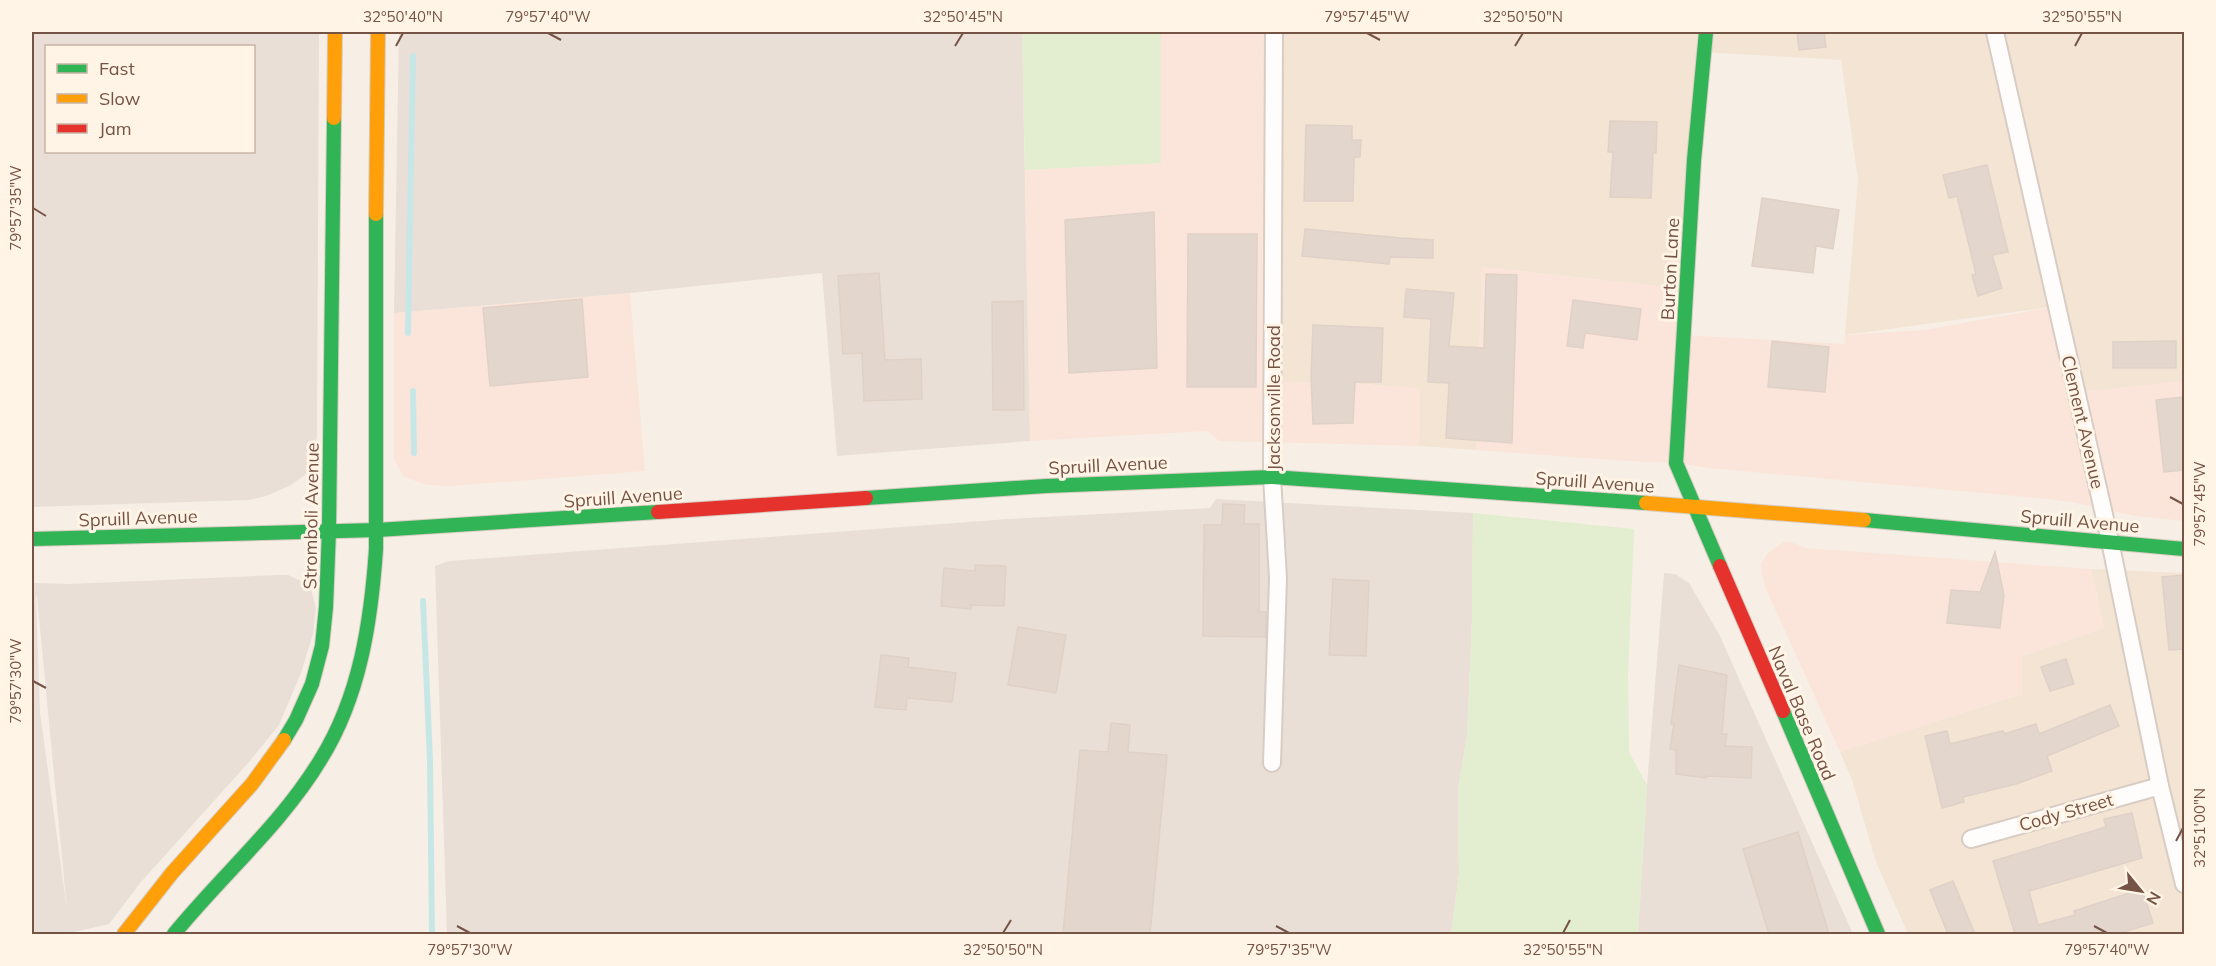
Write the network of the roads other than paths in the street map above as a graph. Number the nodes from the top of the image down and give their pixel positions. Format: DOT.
graph roads {
  1 [pos="335,32"];
  2 [pos="378,32"];
  3 [pos="1274,32"];
  4 [pos="1706,32"];
  5 [pos="1995,32"];
  6 [pos="1272,477"];
  7 [pos="1694,506"];
  8 [pos="329,530"];
  9 [pos="377,530"];
  10 [pos="32,539"];
  11 [pos="2110,541"];
  12 [pos="2184,549"];
  13 [pos="1272,763"];
  14 [pos="2160,786"];
  15 [pos="1971,839"];
  16 [pos="2184,884"];
  17 [pos="124,934"];
  18 [pos="174,934"];
  19 [pos="1878,934"];
  1 -- 8 [label="street, Stromboli Avenue"];
  2 -- 9 [label="street"];
  3 -- 6 [label="street, Jacksonville Road"];
  4 -- 7 [label="street, Burton Lane"];
  5 -- 11 [label="street, Clement Avenue"];
  6 -- 7 [label="street, Spruill Avenue"];
  6 -- 9 [label="street, Spruill Avenue"];
  6 -- 13 [label="street, Jacksonville Road"];
  7 -- 11 [label="street, Spruill Avenue"];
  7 -- 19 [label="street, Naval Base Road"];
  8 -- 9 [label="street, Spruill Avenue"];
  8 -- 10 [label="street, Spruill Avenue"];
  8 -- 17 [label="street, Stromboli Avenue"];
  9 -- 18 [label="street"];
  11 -- 12 [label="street, Spruill Avenue"];
  11 -- 14 [label="street, Clement Avenue"];
  14 -- 15 [label="street, Cody Street"];
  14 -- 16 [label="street, Clement Avenue"];
}
